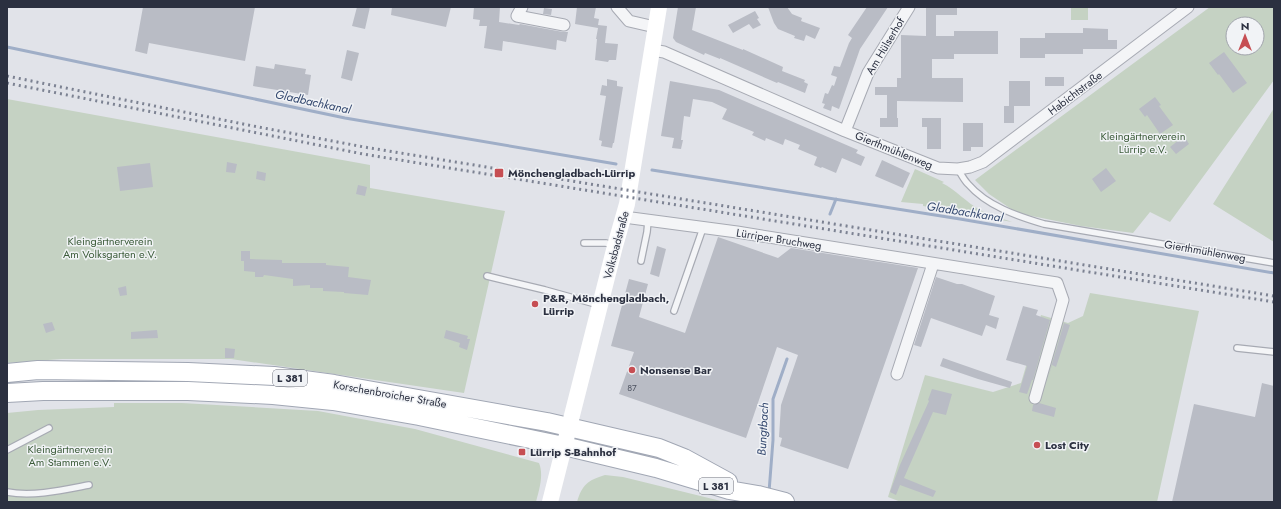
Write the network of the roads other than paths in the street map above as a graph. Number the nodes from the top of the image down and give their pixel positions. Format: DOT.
graph roads {
  1 [pos="522,7"];
  2 [pos="617,7"];
  3 [pos="659,7"];
  4 [pos="909,7"];
  5 [pos="1188,7"];
  6 [pos="564,25"];
  7 [pos="656,27"];
  8 [pos="652,50"];
  9 [pos="845,131"];
  10 [pos="958,169"];
  11 [pos="624,217"];
  12 [pos="648,221"];
  13 [pos="703,228"];
  14 [pos="584,243"];
  15 [pos="615,246"];
  16 [pos="641,261"];
  17 [pos="1274,263"];
  18 [pos="933,264"];
  19 [pos="487,276"];
  20 [pos="600,305"];
  21 [pos="674,311"];
  22 [pos="1238,348"];
  23 [pos="1274,352"];
  24 [pos="7,373"];
  25 [pos="897,374"];
  26 [pos="7,393"];
  27 [pos="1035,398"];
  28 [pos="49,428"];
  29 [pos="570,428"];
  30 [pos="564,446"];
  31 [pos="7,450"];
  32 [pos="89,485"];
  33 [pos="7,492"];
  34 [pos="758,495"];
  35 [pos="782,501"];
  36 [pos="550,502"];
  1 -- 6 [label="street"];
  2 -- 7 [label="street"];
  3 -- 7 [label="main road, Volksbadstraße"];
  4 -- 9 [label="street, Am Hülserhof"];
  5 -- 10 [label="street, Habichtstraße"];
  7 -- 8 [label="main road, Volksbadstraße"];
  8 -- 9 [label="street, Gierthmühlenweg"];
  8 -- 11 [label="main road, Volksbadstraße"];
  9 -- 10 [label="street, Gierthmühlenweg"];
  10 -- 17 [label="lane, Gierthmühlenweg"];
  11 -- 12 [label="street, Lürriper Bruchweg"];
  11 -- 15 [label="main road, Volksbadstraße"];
  12 -- 13 [label="street, Lürriper Bruchweg"];
  12 -- 16 [label="lane"];
  13 -- 18 [label="street, Lürriper Bruchweg"];
  13 -- 21 [label="lane"];
  14 -- 15 [label="lane"];
  15 -- 20 [label="main road, Volksbadstraße"];
  18 -- 25 [label="street"];
  18 -- 27 [label="street, Lürriper Bruchweg"];
  19 -- 20 [label="lane"];
  20 -- 29 [label="main road, Volksbadstraße"];
  22 -- 23 [label="lane"];
  24 -- 29 [label="main road, Korschenbroicher Straße / L 381"];
  26 -- 30 [label="main road, Korschenbroicher Straße / L 381"];
  28 -- 31 [label="lane"];
  29 -- 30 [label="main road, Volksbadstraße"];
  29 -- 34 [label="main road, Korschenbroicher Straße / L 381"];
  30 -- 34 [label="main road, Korschenbroicher Straße / L 381"];
  30 -- 36 [label="main road, Volksbadstraße"];
  32 -- 33 [label="lane"];
  34 -- 35 [label="main road, Korschenbroicher Straße / L 381"];
}
